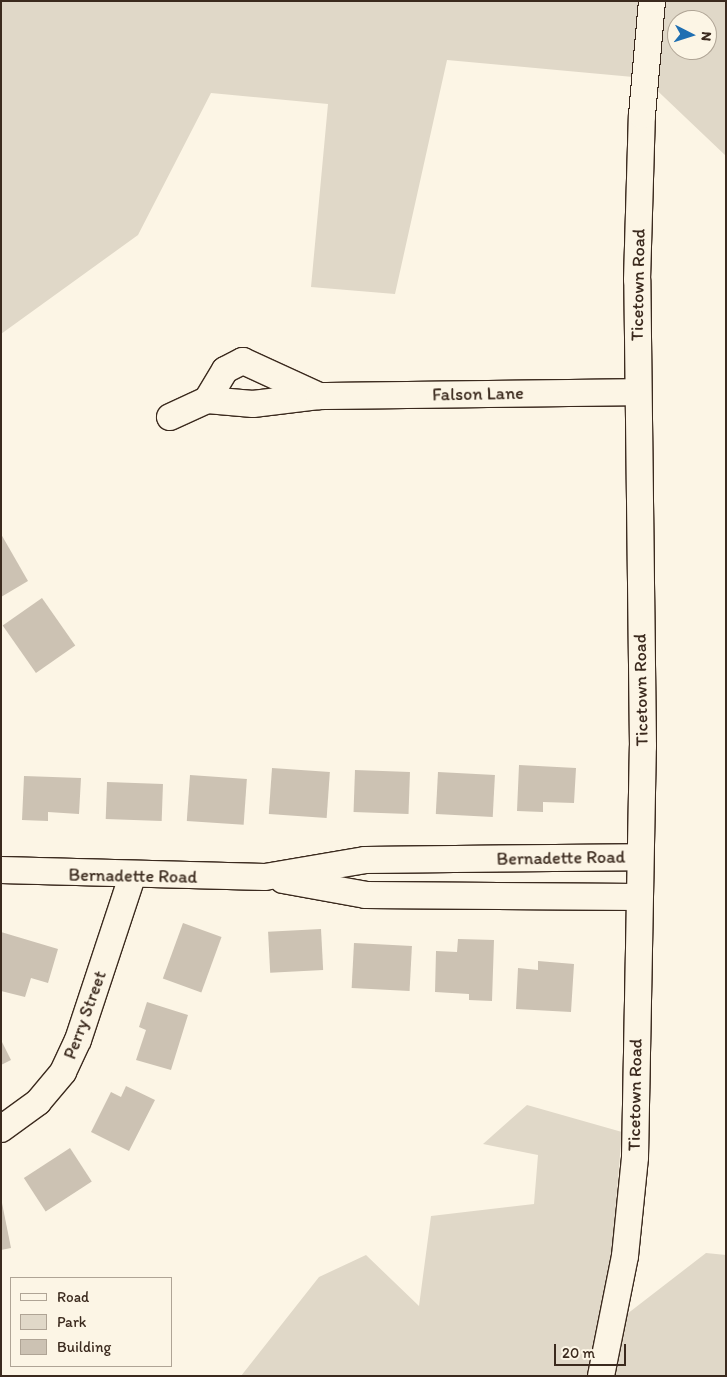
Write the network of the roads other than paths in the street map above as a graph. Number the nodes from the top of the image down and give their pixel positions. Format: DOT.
graph roads {
  1 [pos="652,1"];
  2 [pos="637,392"];
  3 [pos="319,396"];
  4 [pos="207,400"];
  5 [pos="170,416"];
  6 [pos="639,857"];
  7 [pos="483,859"];
  8 [pos="1,870"];
  9 [pos="132,876"];
  10 [pos="265,877"];
  11 [pos="483,895"];
  12 [pos="639,897"];
  13 [pos="1,1129"];
  14 [pos="601,1376"];
  1 -- 2 [label="street, Ticetown Road"];
  2 -- 3 [label="street, Falson Lane"];
  2 -- 6 [label="street, Ticetown Road"];
  3 -- 4 [label="street, Falson Lane"];
  3 -- 4 [label="street, Falson Lane"];
  4 -- 5 [label="street, Falson Lane"];
  6 -- 7 [label="street, Bernadette Road"];
  6 -- 12 [label="street, Ticetown Road"];
  7 -- 10 [label="street, Bernadette Road"];
  7 -- 11 [label="street, Bernadette Road"];
  8 -- 9 [label="street, Bernadette Road"];
  9 -- 10 [label="street, Bernadette Road"];
  9 -- 13 [label="street, Perry Street"];
  10 -- 11 [label="street, Bernadette Road"];
  11 -- 12 [label="street, Bernadette Road"];
  12 -- 14 [label="street, Ticetown Road"];
}
